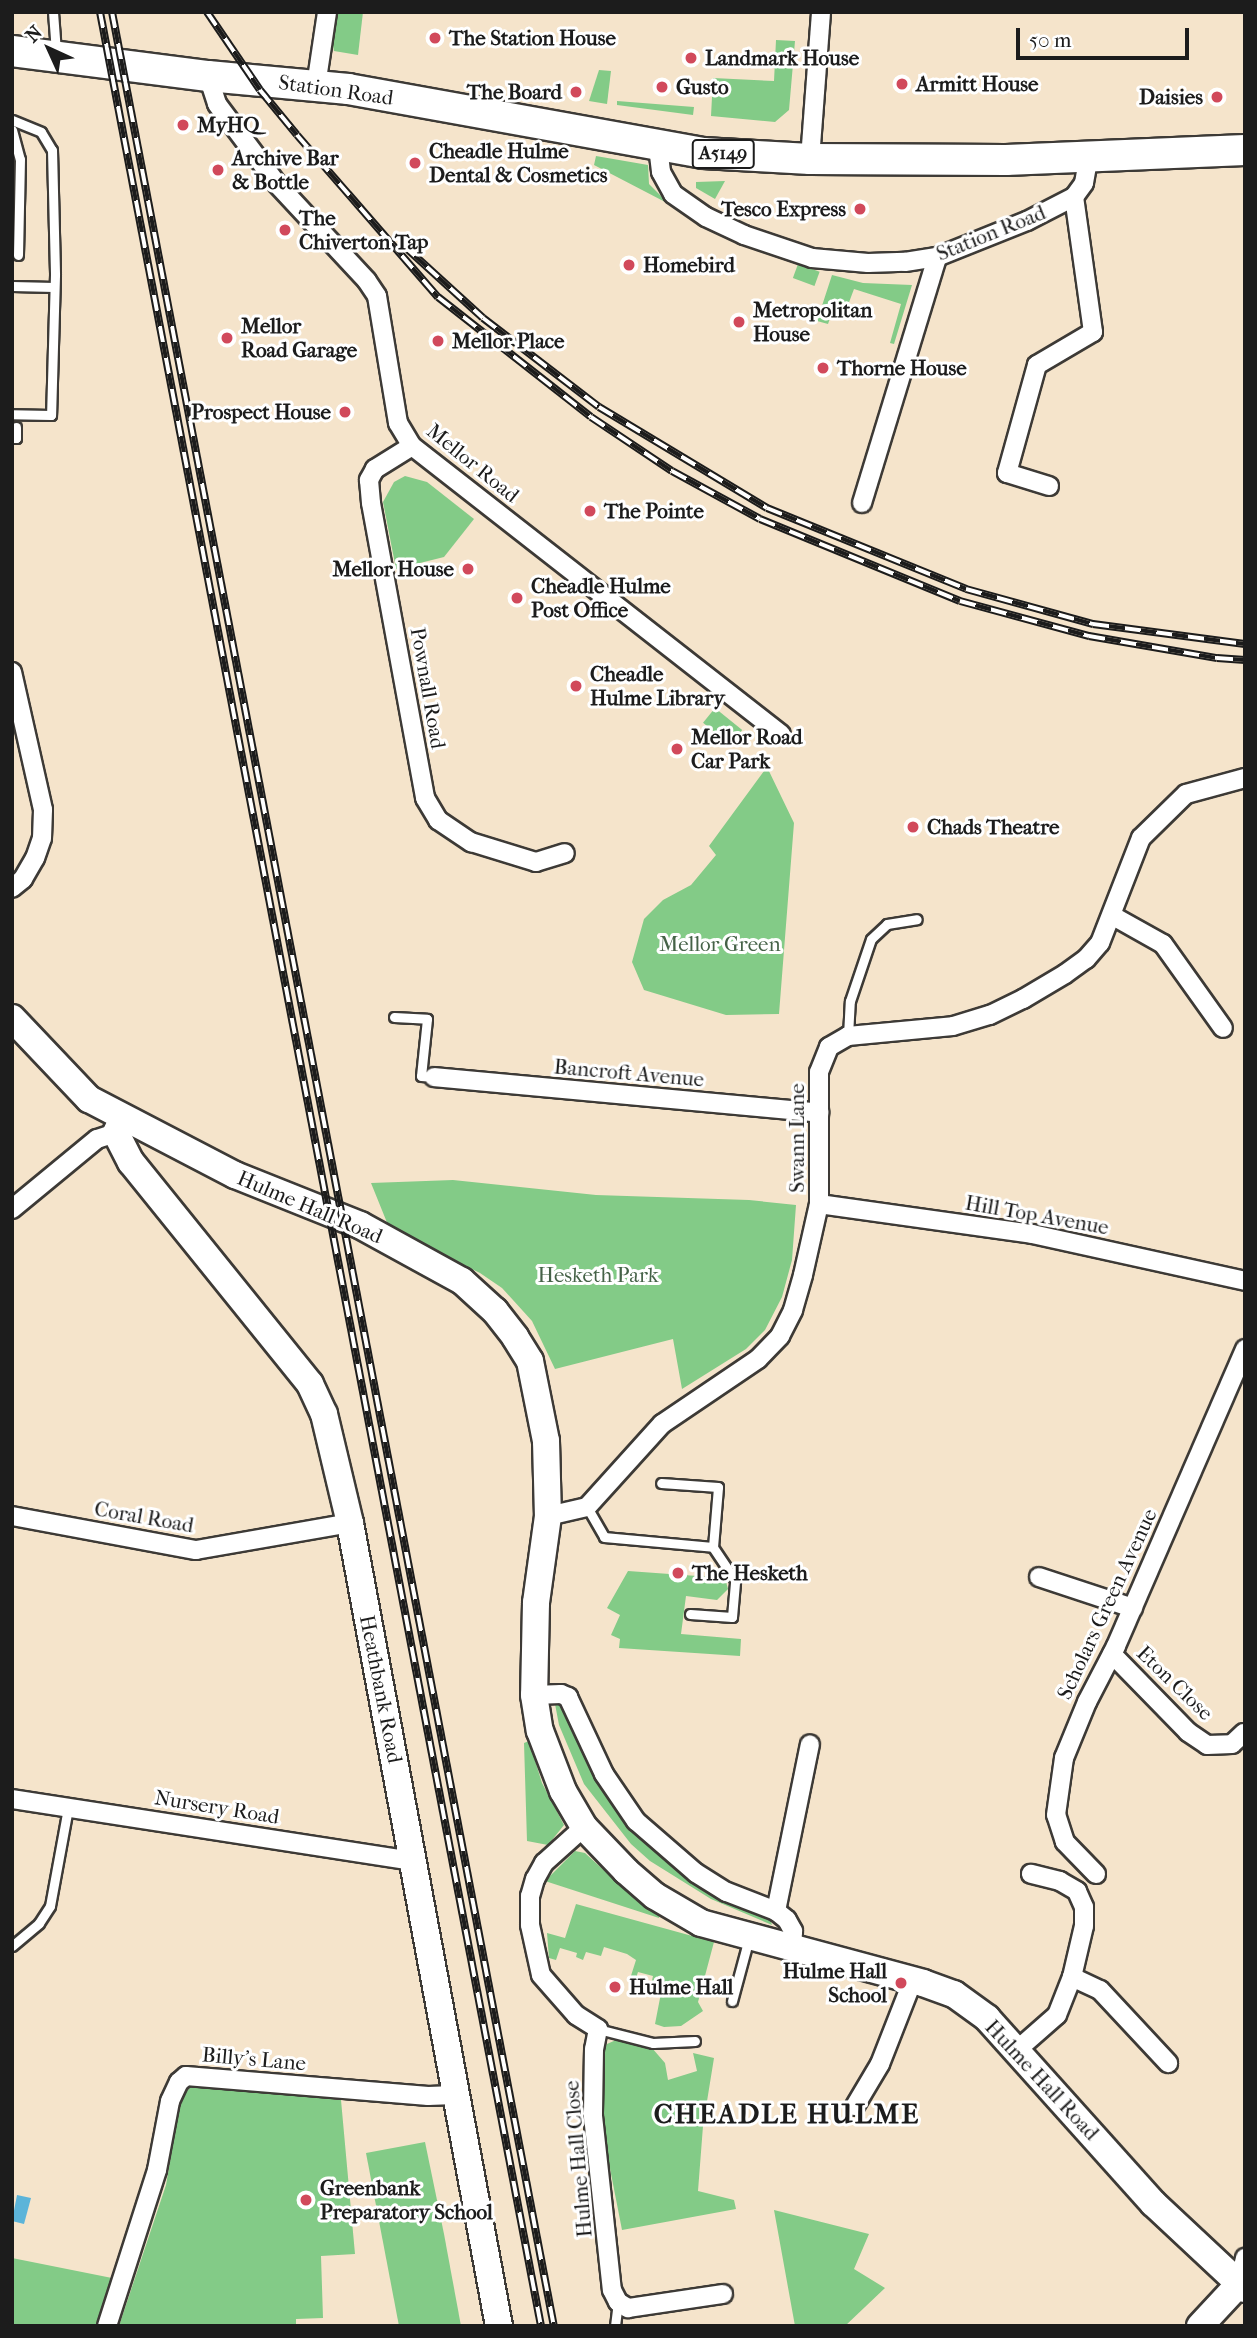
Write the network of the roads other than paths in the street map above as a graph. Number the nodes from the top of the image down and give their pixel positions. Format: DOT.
graph roads {
  1 [pos="53,12"];
  2 [pos="327,12"];
  3 [pos="821,12"];
  4 [pos="12,51"];
  5 [pos="57,55"];
  6 [pos="208,76"];
  7 [pos="316,86"];
  8 [pos="12,120"];
  9 [pos="12,130"];
  10 [pos="658,147"];
  11 [pos="1245,150"];
  12 [pos="1088,154"];
  13 [pos="810,159"];
  14 [pos="1074,197"];
  15 [pos="18,255"];
  16 [pos="937,257"];
  17 [pos="12,286"];
  18 [pos="54,288"];
  19 [pos="12,414"];
  20 [pos="16,427"];
  21 [pos="12,438"];
  22 [pos="412,446"];
  23 [pos="1049,486"];
  24 [pos="862,503"];
  25 [pos="12,672"];
  26 [pos="781,734"];
  27 [pos="1245,778"];
  28 [pos="565,853"];
  29 [pos="12,888"];
  30 [pos="1113,916"];
  31 [pos="917,919"];
  32 [pos="12,1017"];
  33 [pos="394,1017"];
  34 [pos="1223,1028"];
  35 [pos="848,1036"];
  36 [pos="434,1077"];
  37 [pos="819,1113"];
  38 [pos="119,1126"];
  39 [pos="819,1204"];
  40 [pos="12,1209"];
  41 [pos="1245,1281"];
  42 [pos="1245,1349"];
  43 [pos="661,1483"];
  44 [pos="587,1507"];
  45 [pos="548,1516"];
  46 [pos="12,1517"];
  47 [pos="350,1523"];
  48 [pos="713,1547"];
  49 [pos="1039,1577"];
  50 [pos="1133,1608"];
  51 [pos="690,1614"];
  52 [pos="1112,1654"];
  53 [pos="534,1695"];
  54 [pos="1244,1733"];
  55 [pos="810,1744"];
  56 [pos="12,1799"];
  57 [pos="68,1807"];
  58 [pos="584,1827"];
  59 [pos="414,1861"];
  60 [pos="1031,1874"];
  61 [pos="1096,1874"];
  62 [pos="776,1911"];
  63 [pos="749,1938"];
  64 [pos="12,1946"];
  65 [pos="792,1950"];
  66 [pos="1072,1977"];
  67 [pos="913,1980"];
  68 [pos="732,2001"];
  69 [pos="598,2029"];
  70 [pos="695,2041"];
  71 [pos="1017,2050"];
  72 [pos="1168,2063"];
  73 [pos="455,2095"];
  74 [pos="855,2106"];
  75 [pos="1245,2258"];
  76 [pos="1242,2287"];
  77 [pos="723,2294"];
  78 [pos="618,2302"];
  79 [pos="107,2326"];
  80 [pos="499,2326"];
  81 [pos="614,2326"];
  82 [pos="1200,2326"];
  1 -- 5 [label="lane"];
  2 -- 7 [label="street"];
  3 -- 13 [label="street"];
  4 -- 5 [label="main road, Station Road / A5149"];
  5 -- 6 [label="main road, Station Road / A5149"];
  6 -- 7 [label="main road, Station Road / A5149"];
  6 -- 22 [label="street, Mellor Road"];
  7 -- 10 [label="main road, Station Road / A5149"];
  8 -- 18 [label="lane"];
  9 -- 15 [label="lane"];
  10 -- 13 [label="main road, Station Road / A5149"];
  10 -- 16 [label="street, Station Road"];
  11 -- 12 [label="main road, Station Road / A5149"];
  12 -- 13 [label="main road, Station Road / A5149"];
  12 -- 14 [label="street"];
  14 -- 16 [label="street, Station Road"];
  14 -- 23 [label="street"];
  16 -- 24 [label="street"];
  17 -- 18 [label="lane"];
  18 -- 19 [label="lane"];
  20 -- 21 [label="lane"];
  22 -- 26 [label="street, Mellor Road"];
  22 -- 28 [label="street, Pownall Road"];
  25 -- 29 [label="street"];
  27 -- 30 [label="street"];
  30 -- 34 [label="street"];
  30 -- 35 [label="street"];
  31 -- 35 [label="lane"];
  32 -- 38 [label="main road, Hulme Hall Road"];
  33 -- 36 [label="lane"];
  35 -- 37 [label="street, Swann Lane"];
  36 -- 37 [label="street, Bancroft Avenue"];
  37 -- 39 [label="street, Swann Lane"];
  38 -- 40 [label="street"];
  38 -- 45 [label="main road, Hulme Hall Road"];
  38 -- 47 [label="main road, Heathbank Road"];
  39 -- 41 [label="street, Hill Top Avenue"];
  39 -- 44 [label="street, Swann Lane"];
  42 -- 50 [label="street, Scholars Green Avenue"];
  43 -- 48 [label="lane"];
  44 -- 45 [label="street"];
  44 -- 48 [label="lane"];
  45 -- 53 [label="main road, Hulme Hall Road"];
  46 -- 47 [label="street, Coral Road"];
  47 -- 59 [label="main road, Heathbank Road"];
  48 -- 51 [label="lane"];
  49 -- 50 [label="street"];
  50 -- 52 [label="street, Scholars Green Avenue"];
  52 -- 54 [label="street, Eton Close"];
  52 -- 61 [label="street, Scholars Green Avenue"];
  53 -- 58 [label="main road, Hulme Hall Road"];
  53 -- 62 [label="street"];
  55 -- 62 [label="street"];
  56 -- 57 [label="street, Nursery Road"];
  57 -- 59 [label="street, Nursery Road"];
  57 -- 64 [label="lane"];
  58 -- 63 [label="main road, Hulme Hall Road"];
  58 -- 69 [label="street"];
  59 -- 73 [label="main road, Heathbank Road"];
  60 -- 66 [label="street"];
  62 -- 65 [label="street"];
  63 -- 65 [label="main road, Hulme Hall Road"];
  63 -- 68 [label="lane"];
  65 -- 67 [label="main road, Hulme Hall Road"];
  66 -- 71 [label="street"];
  66 -- 72 [label="street"];
  67 -- 71 [label="main road, Hulme Hall Road"];
  67 -- 74 [label="street"];
  69 -- 70 [label="lane"];
  69 -- 78 [label="street, Hulme Hall Close"];
  71 -- 76 [label="main road, Hulme Hall Road"];
  73 -- 79 [label="street, Billy's Lane"];
  73 -- 80 [label="main road, Heathbank Road"];
  75 -- 76 [label="street"];
  76 -- 82 [label="main road"];
  77 -- 78 [label="street"];
  78 -- 81 [label="lane"];
}
